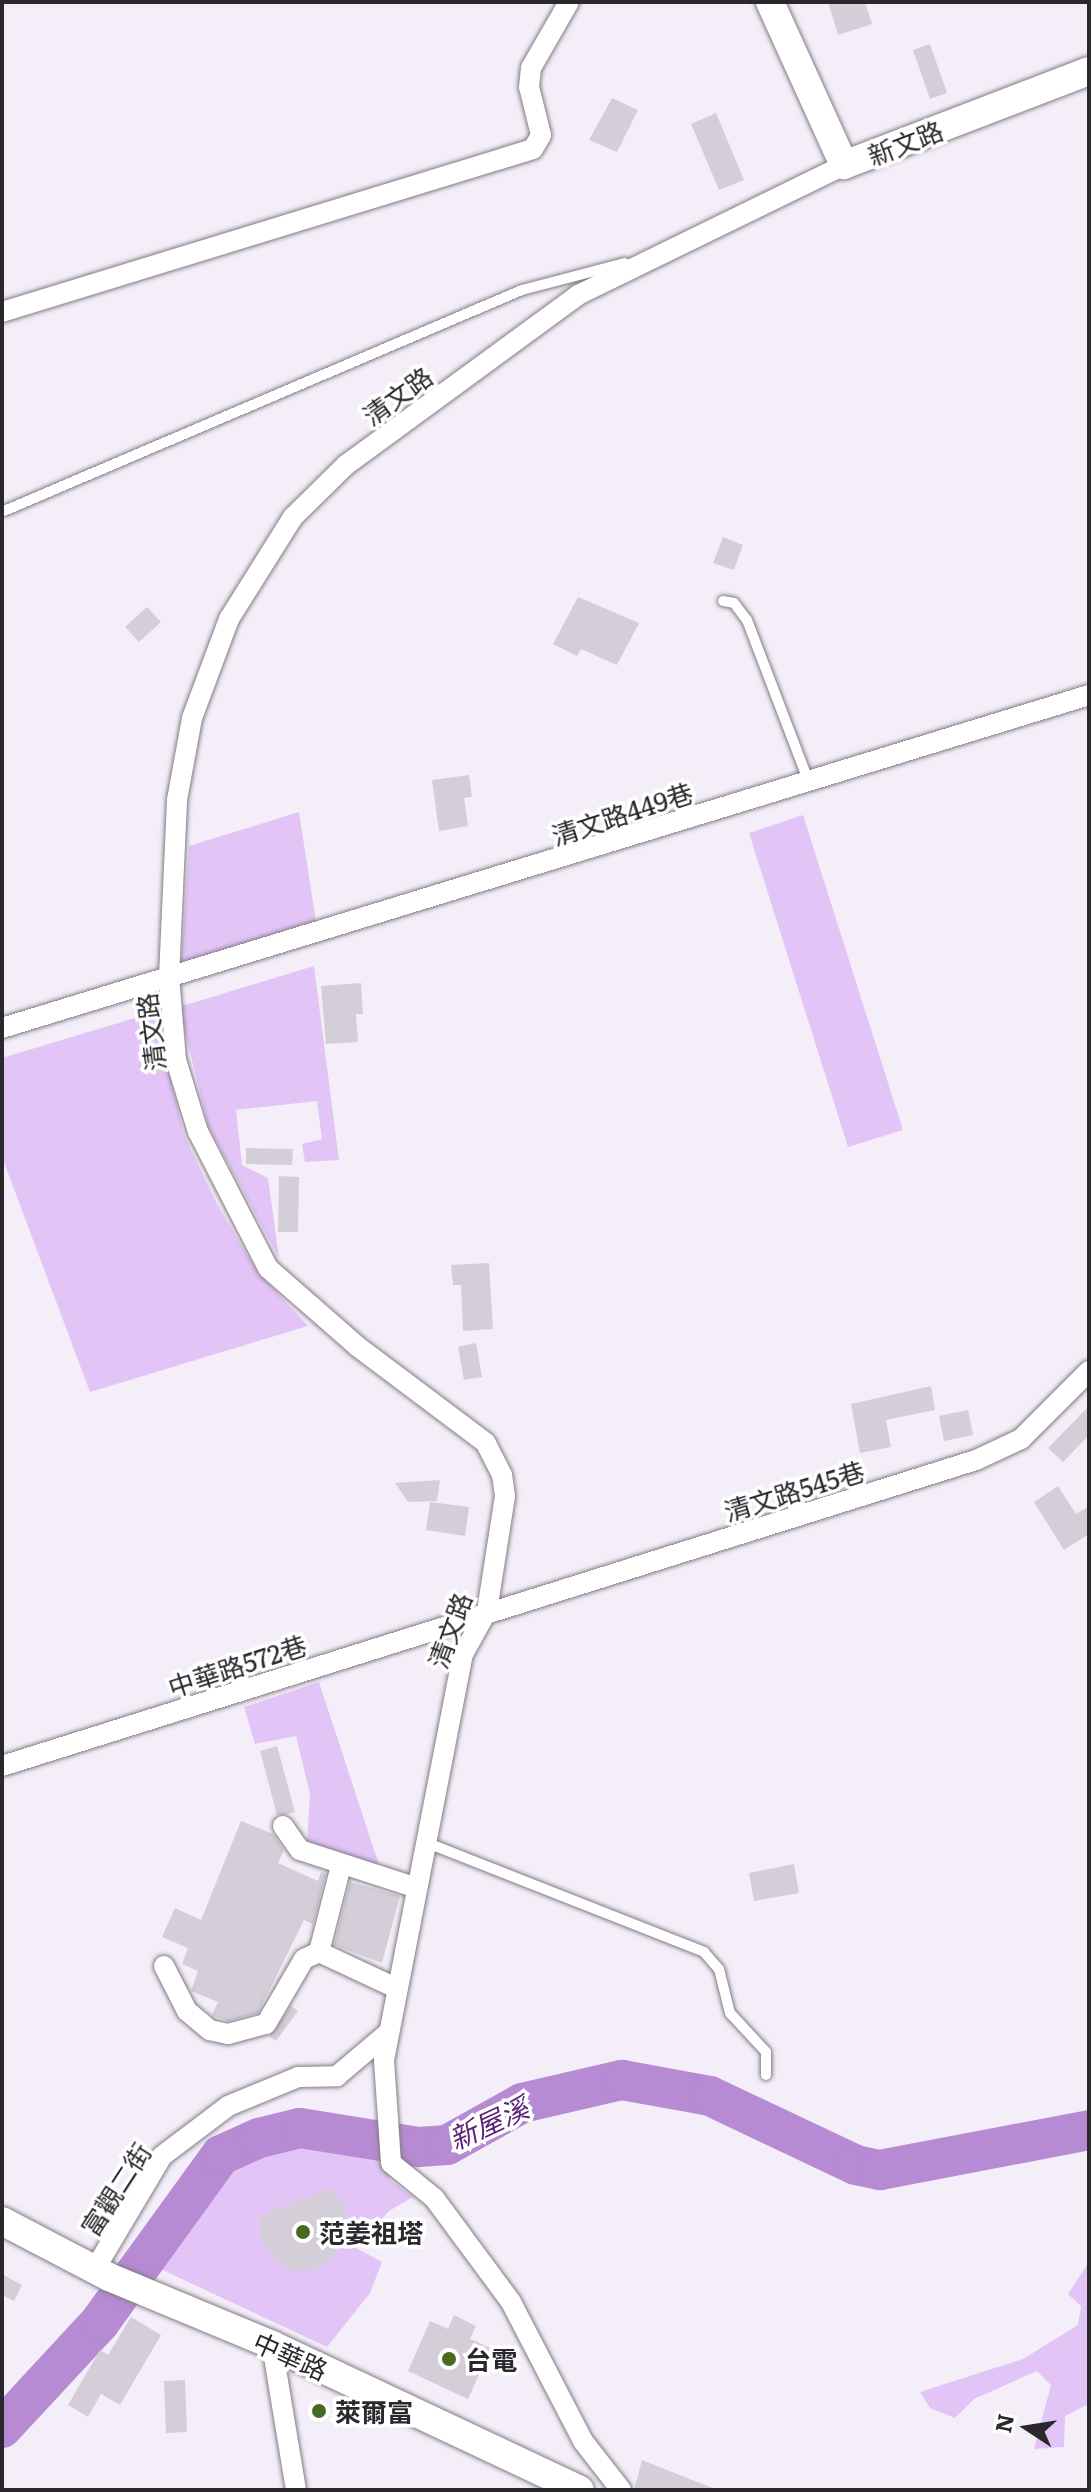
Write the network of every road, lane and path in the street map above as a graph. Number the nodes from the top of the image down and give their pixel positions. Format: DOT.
graph roads {
  1 [pos="569,2"];
  2 [pos="770,2"];
  3 [pos="1089,71"];
  4 [pos="844,165"];
  5 [pos="670,252"];
  6 [pos="2,312"];
  7 [pos="4,511"];
  8 [pos="723,601"];
  9 [pos="1089,695"];
  10 [pos="808,780"];
  11 [pos="169,977"];
  12 [pos="2,1028"];
  13 [pos="1089,1371"];
  14 [pos="487,1611"];
  15 [pos="2,1766"];
  16 [pos="283,1826"];
  17 [pos="423,1842"];
  18 [pos="341,1866"];
  19 [pos="414,1887"];
  20 [pos="319,1952"];
  21 [pos="164,1966"];
  22 [pos="396,1988"];
  23 [pos="389,2032"];
  24 [pos="766,2075"];
  25 [pos="2,2221"];
  26 [pos="102,2273"];
  27 [pos="272,2345"];
  28 [pos="568,2488"];
  29 [pos="296,2490"];
  30 [pos="621,2490"];
  1 -- 6 [label="street"];
  2 -- 4 [label="main road, 新文路"];
  3 -- 4 [label="main road, 新文路"];
  4 -- 5 [label="street, 清文路"];
  5 -- 7 [label="lane"];
  5 -- 11 [label="street, 清文路"];
  8 -- 10 [label="lane"];
  9 -- 10 [label="street, 清文路449巷"];
  10 -- 11 [label="street, 清文路449巷"];
  11 -- 12 [label="street, 清文路449巷"];
  11 -- 14 [label="street, 清文路"];
  13 -- 14 [label="street, 清文路545巷"];
  14 -- 15 [label="street, 中華路572巷"];
  14 -- 17 [label="street, 清文路"];
  16 -- 18 [label="street"];
  17 -- 19 [label="street, 清文路"];
  17 -- 24 [label="lane"];
  18 -- 19 [label="street"];
  18 -- 20 [label="street"];
  19 -- 22 [label="street, 清文路"];
  20 -- 21 [label="street"];
  20 -- 22 [label="street"];
  22 -- 23 [label="street, 清文路"];
  23 -- 26 [label="street, 富觀二街"];
  23 -- 30 [label="street, 清文路"];
  25 -- 26 [label="main road, 中華路"];
  26 -- 27 [label="main road, 中華路"];
  27 -- 28 [label="main road, 中華路"];
  27 -- 29 [label="street"];
}
